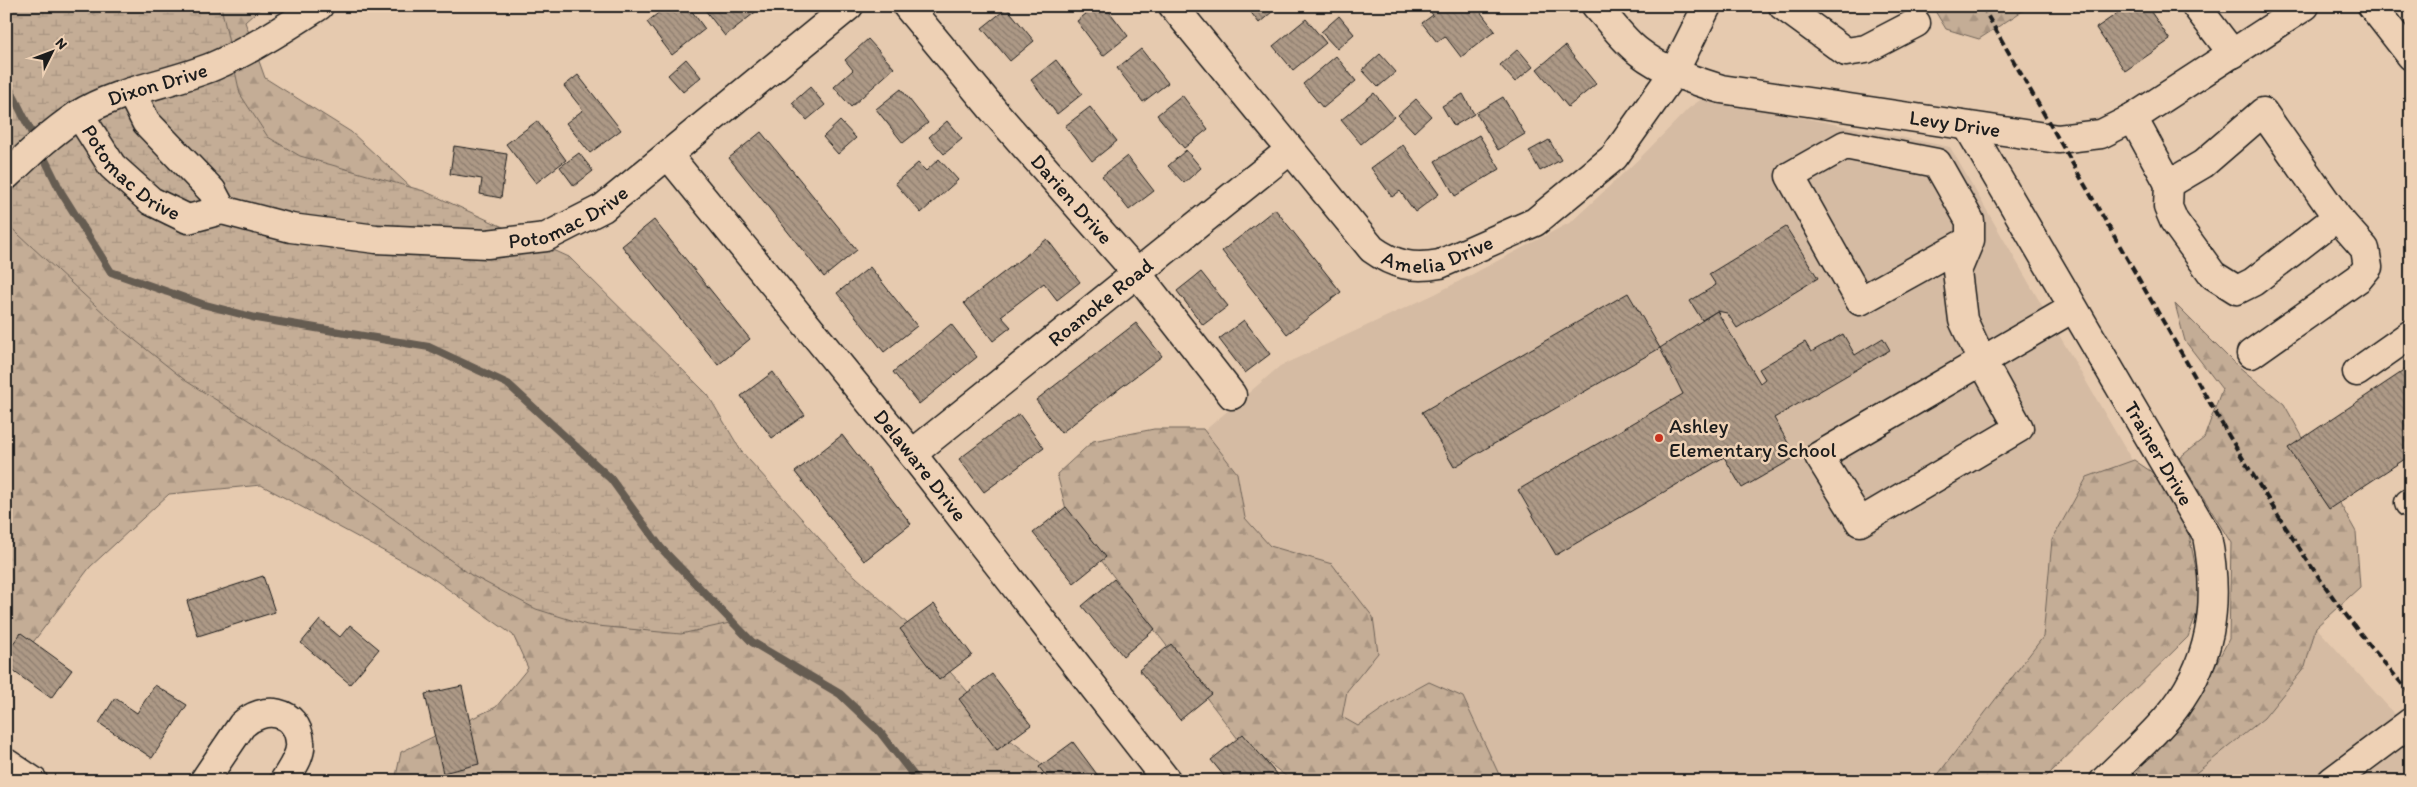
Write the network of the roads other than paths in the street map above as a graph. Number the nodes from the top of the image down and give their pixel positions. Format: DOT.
graph roads {
  1 [pos="319,6"];
  2 [pos="849,6"];
  3 [pos="906,6"];
  4 [pos="1173,6"];
  5 [pos="1596,6"];
  6 [pos="1708,6"];
  7 [pos="1783,6"];
  8 [pos="2305,6"];
  9 [pos="2372,6"];
  10 [pos="2207,10"];
  11 [pos="1916,23"];
  12 [pos="2233,54"];
  13 [pos="2411,56"];
  14 [pos="1674,72"];
  15 [pos="131,92"];
  16 [pos="79,114"];
  17 [pos="1886,115"];
  18 [pos="2133,118"];
  19 [pos="1968,127"];
  20 [pos="1290,150"];
  21 [pos="1874,150"];
  22 [pos="668,155"];
  23 [pos="6,176"];
  24 [pos="2169,184"];
  25 [pos="222,210"];
  26 [pos="2337,218"];
  27 [pos="1970,240"];
  28 [pos="1136,272"];
  29 [pos="2074,308"];
  30 [pos="2411,334"];
  31 [pos="2251,354"];
  32 [pos="1982,362"];
  33 [pos="2357,372"];
  34 [pos="1232,395"];
  35 [pos="912,454"];
  36 [pos="2411,722"];
  37 [pos="6,763"];
  38 [pos="33,781"];
  39 [pos="204,781"];
  40 [pos="284,781"];
  41 [pos="1167,781"];
  42 [pos="2104,781"];
  43 [pos="2332,781"];
  1 -- 15 [label="street, Dixon Drive"];
  2 -- 22 [label="street, Potomac Drive"];
  3 -- 28 [label="street, Darien Drive"];
  4 -- 20 [label="street, Amelia Drive"];
  5 -- 14 [label="street, Levy Drive"];
  6 -- 14 [label="street, Amelia Drive"];
  7 -- 11 [label="street"];
  8 -- 12 [label="street, Levy Drive"];
  9 -- 13 [label="street"];
  10 -- 12 [label="street"];
  12 -- 18 [label="street, Levy Drive"];
  14 -- 17 [label="street, Levy Drive"];
  14 -- 20 [label="street, Amelia Drive"];
  15 -- 16 [label="street, Dixon Drive"];
  15 -- 25 [label="street, Potomac Drive"];
  16 -- 23 [label="street, Dixon Drive"];
  16 -- 25 [label="street, Potomac Drive"];
  17 -- 19 [label="street, Levy Drive"];
  17 -- 21 [label="street"];
  18 -- 19 [label="street, Levy Drive"];
  18 -- 24 [label="street"];
  19 -- 29 [label="street, Trainer Drive"];
  20 -- 28 [label="street, Roanoke Road"];
  21 -- 27 [label="street"];
  21 -- 27 [label="street"];
  22 -- 25 [label="street, Potomac Drive"];
  22 -- 35 [label="street, Delaware Drive"];
  24 -- 26 [label="street"];
  24 -- 26 [label="street"];
  26 -- 31 [label="street"];
  27 -- 32 [label="street"];
  28 -- 34 [label="street, Darien Drive"];
  28 -- 35 [label="street, Roanoke Road"];
  29 -- 32 [label="street"];
  29 -- 42 [label="street, Trainer Drive"];
  30 -- 33 [label="street"];
  32 -- 32 [label="street"];
  35 -- 41 [label="street, Delaware Drive"];
  36 -- 43 [label="street"];
  37 -- 38 [label="street"];
  39 -- 40 [label="street"];
}
